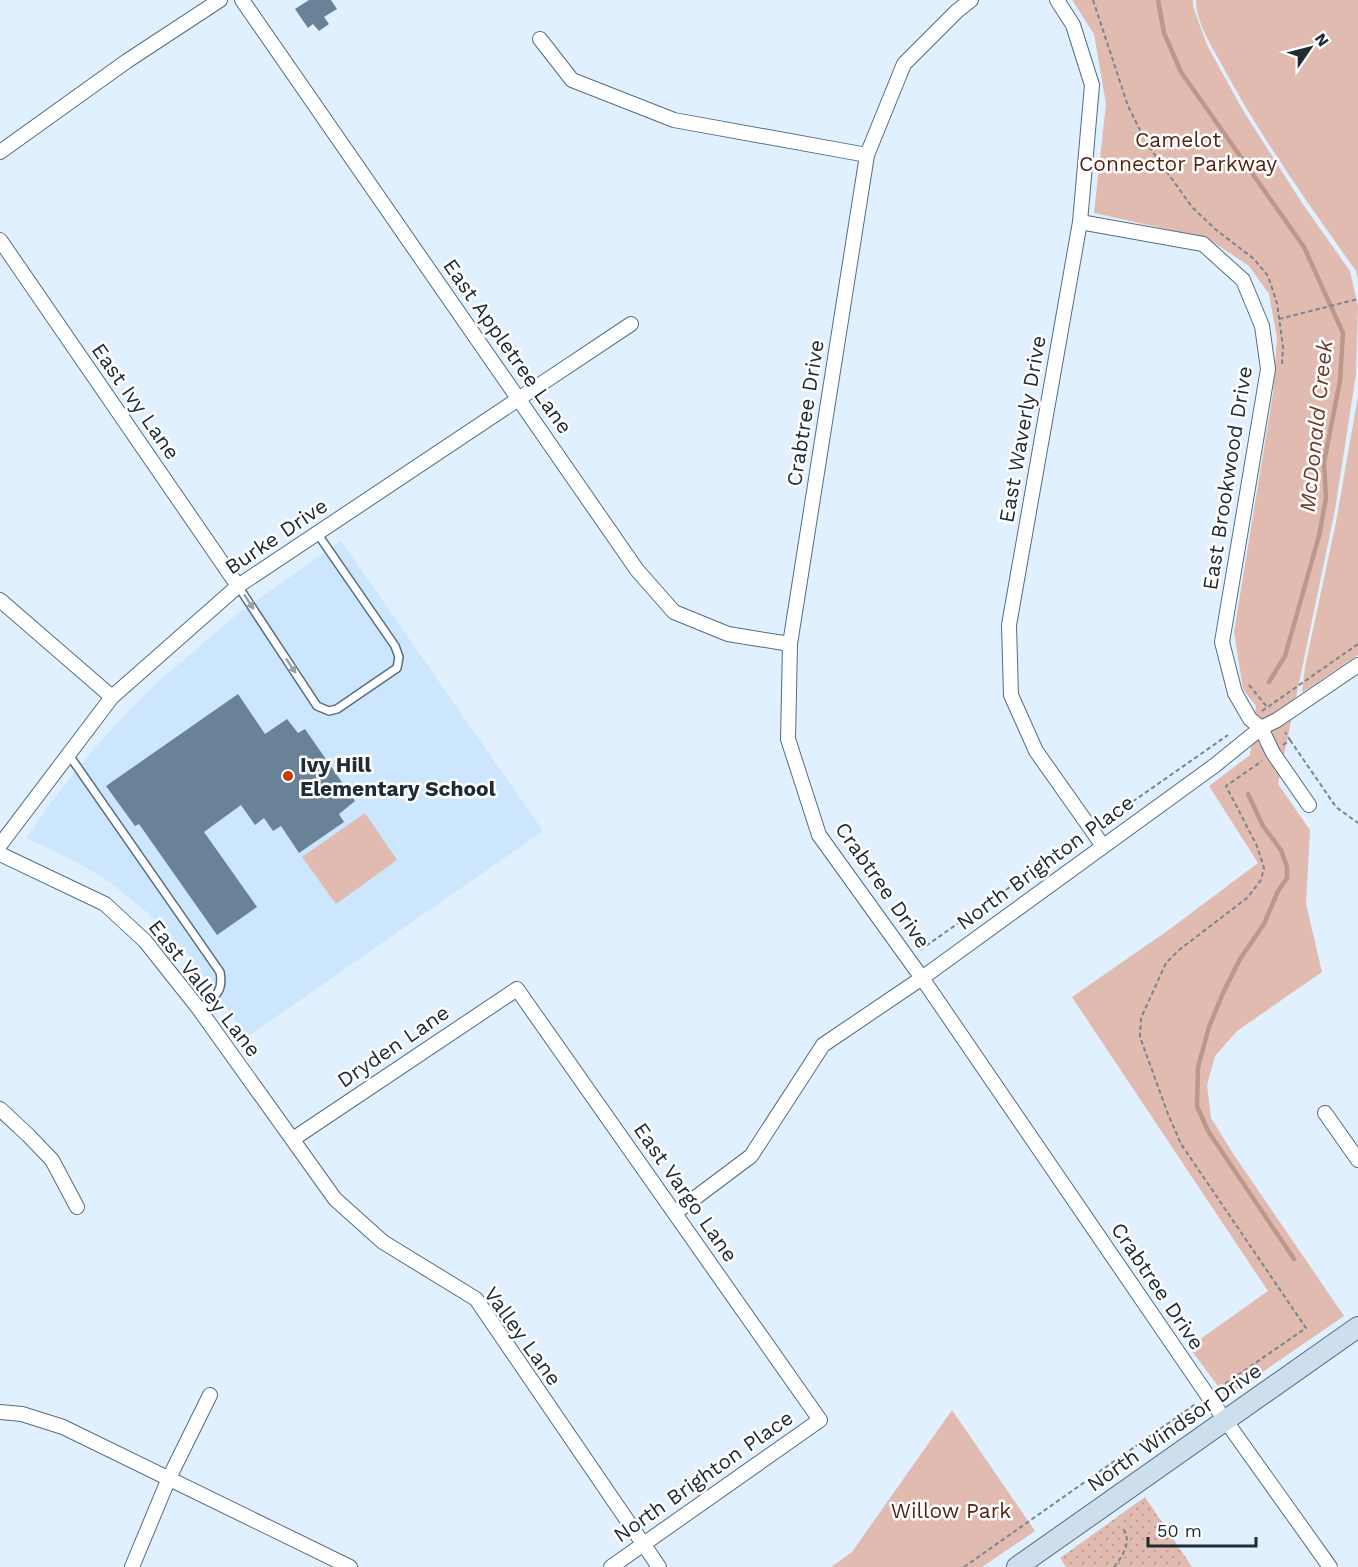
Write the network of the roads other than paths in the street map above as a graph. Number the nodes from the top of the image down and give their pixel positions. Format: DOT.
graph roads {
  1 [pos="220,0"];
  2 [pos="242,0"];
  3 [pos="970,0"];
  4 [pos="1057,0"];
  5 [pos="540,39"];
  6 [pos="0,152"];
  7 [pos="867,154"];
  8 [pos="1080,222"];
  9 [pos="0,240"];
  10 [pos="631,324"];
  11 [pos="519,399"];
  12 [pos="317,533"];
  13 [pos="238,586"];
  14 [pos="0,600"];
  15 [pos="790,644"];
  16 [pos="1358,665"];
  17 [pos="112,697"];
  18 [pos="1255,724"];
  19 [pos="69,755"];
  20 [pos="1310,805"];
  21 [pos="0,845"];
  22 [pos="1103,846"];
  23 [pos="0,854"];
  24 [pos="922,978"];
  25 [pos="517,989"];
  26 [pos="200,1009"];
  27 [pos="0,1109"];
  28 [pos="1325,1113"];
  29 [pos="293,1139"];
  30 [pos="1358,1160"];
  31 [pos="77,1207"];
  32 [pos="675,1213"];
  33 [pos="1358,1327"];
  34 [pos="210,1395"];
  35 [pos="0,1412"];
  36 [pos="820,1420"];
  37 [pos="1226,1420"];
  38 [pos="169,1478"];
  39 [pos="643,1544"];
  40 [pos="132,1567"];
  41 [pos="350,1567"];
  42 [pos="611,1567"];
  43 [pos="660,1567"];
  44 [pos="1017,1567"];
  45 [pos="1330,1567"];
  1 -- 6 [label="street"];
  2 -- 11 [label="street, East Appletree Lane"];
  3 -- 7 [label="street, Crabtree Drive"];
  4 -- 8 [label="street, East Waverly Drive"];
  5 -- 7 [label="street"];
  7 -- 15 [label="street, Crabtree Drive"];
  8 -- 18 [label="street, East Brookwood Drive"];
  8 -- 22 [label="street, East Waverly Drive"];
  9 -- 13 [label="street, East Ivy Lane"];
  10 -- 11 [label="street, Burke Drive"];
  11 -- 12 [label="street, Burke Drive"];
  11 -- 15 [label="street, East Appletree Lane"];
  12 -- 13 [label="street, Burke Drive"];
  13 -- 12 [label="lane, one-way"];
  13 -- 17 [label="street, Burke Drive"];
  14 -- 17 [label="street"];
  15 -- 24 [label="street, Crabtree Drive"];
  16 -- 18 [label="street, North Brighton Place"];
  17 -- 19 [label="street, Burke Drive"];
  18 -- 20 [label="street, East Brookwood Drive"];
  18 -- 22 [label="street, North Brighton Place"];
  19 -- 21 [label="street, Burke Drive"];
  19 -- 26 [label="lane"];
  22 -- 24 [label="street, North Brighton Place"];
  23 -- 26 [label="street, East Valley Lane"];
  24 -- 32 [label="street, North Brighton Place"];
  24 -- 37 [label="street, Crabtree Drive"];
  25 -- 29 [label="street, Dryden Lane"];
  25 -- 32 [label="street, East Vargo Lane"];
  26 -- 29 [label="street, East Valley Lane"];
  27 -- 31 [label="street"];
  28 -- 30 [label="street"];
  29 -- 39 [label="street, Valley Lane"];
  32 -- 36 [label="street, East Vargo Lane"];
  33 -- 37 [label="main road, North Windsor Drive"];
  34 -- 38 [label="street"];
  35 -- 38 [label="street"];
  36 -- 39 [label="street, North Brighton Place"];
  37 -- 44 [label="main road, North Windsor Drive"];
  37 -- 45 [label="street, Crabtree Drive"];
  38 -- 40 [label="street"];
  38 -- 41 [label="street"];
  39 -- 42 [label="street, North Brighton Place"];
  39 -- 43 [label="street, Valley Lane"];
}
